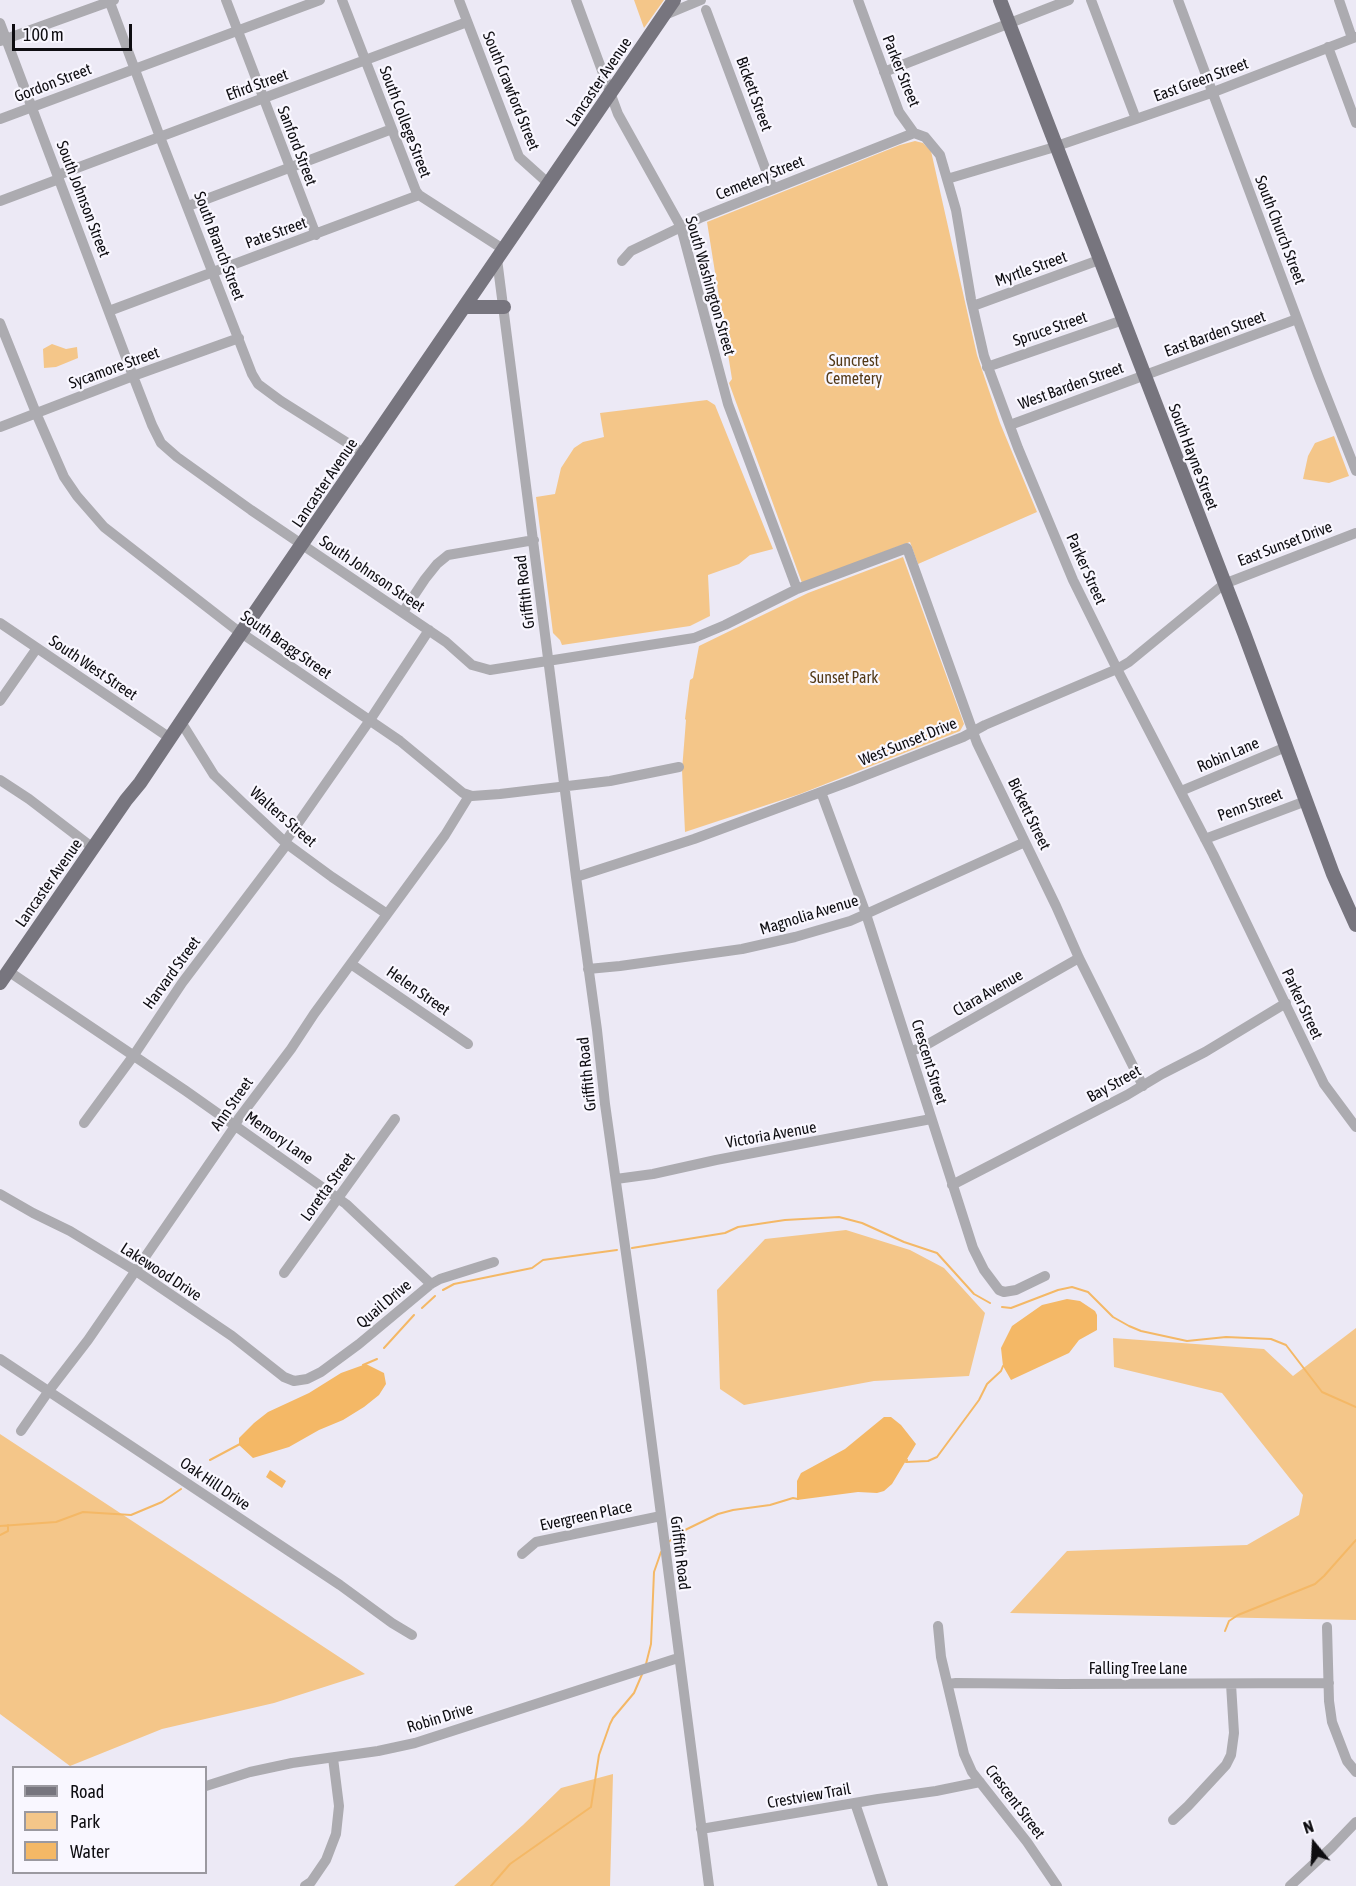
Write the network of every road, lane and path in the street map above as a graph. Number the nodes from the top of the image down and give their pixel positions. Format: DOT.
graph roads {
  1 [pos="226,0"];
  2 [pos="320,0"];
  3 [pos="342,0"];
  4 [pos="459,0"];
  5 [pos="576,0"];
  6 [pos="674,0"];
  7 [pos="701,0"];
  8 [pos="858,0"];
  9 [pos="1000,0"];
  10 [pos="1069,0"];
  11 [pos="1091,0"];
  12 [pos="1178,0"];
  13 [pos="1339,0"];
  14 [pos="111,1"];
  15 [pos="706,10"];
  16 [pos="662,17"];
  17 [pos="467,22"];
  18 [pos="0,23"];
  19 [pos="1009,23"];
  20 [pos="238,32"];
  21 [pos="1354,38"];
  22 [pos="3,40"];
  23 [pos="1328,47"];
  24 [pos="366,61"];
  25 [pos="135,68"];
  26 [pos="884,72"];
  27 [pos="1211,93"];
  28 [pos="611,94"];
  29 [pos="263,99"];
  30 [pos="32,107"];
  31 [pos="1136,119"];
  32 [pos="0,120"];
  33 [pos="1356,123"];
  34 [pos="392,129"];
  35 [pos="914,133"];
  36 [pos="160,137"];
  37 [pos="1056,147"];
  38 [pos="290,167"];
  39 [pos="59,177"];
  40 [pos="947,179"];
  41 [pos="549,184"];
  42 [pos="773,189"];
  43 [pos="419,195"];
  44 [pos="0,201"];
  45 [pos="188,206"];
  46 [pos="681,227"];
  47 [pos="316,235"];
  48 [pos="500,254"];
  49 [pos="1099,260"];
  50 [pos="621,261"];
  51 [pos="213,272"];
  52 [pos="973,306"];
  53 [pos="464,307"];
  54 [pos="504,307"];
  55 [pos="109,311"];
  56 [pos="1297,319"];
  57 [pos="1123,320"];
  58 [pos="0,323"];
  59 [pos="239,338"];
  60 [pos="987,366"];
  61 [pos="133,376"];
  62 [pos="1144,376"];
  63 [pos="36,413"];
  64 [pos="1010,425"];
  65 [pos="0,427"];
  66 [pos="364,454"];
  67 [pos="1356,471"];
  68 [pos="1356,533"];
  69 [pos="534,540"];
  70 [pos="302,545"];
  71 [pos="907,548"];
  72 [pos="1224,584"];
  73 [pos="797,589"];
  74 [pos="403,612"];
  75 [pos="0,623"];
  76 [pos="429,630"];
  77 [pos="242,633"];
  78 [pos="38,648"];
  79 [pos="548,662"];
  80 [pos="1117,669"];
  81 [pos="0,701"];
  82 [pos="370,720"];
  83 [pos="181,722"];
  84 [pos="973,732"];
  85 [pos="170,738"];
  86 [pos="1286,747"];
  87 [pos="679,767"];
  88 [pos="0,780"];
  89 [pos="564,785"];
  90 [pos="1181,791"];
  91 [pos="821,792"];
  92 [pos="469,796"];
  93 [pos="1306,801"];
  94 [pos="1205,839"];
  95 [pos="1025,842"];
  96 [pos="286,843"];
  97 [pos="93,848"];
  98 [pos="576,877"];
  99 [pos="387,914"];
  100 [pos="866,914"];
  101 [pos="1356,925"];
  102 [pos="1078,958"];
  103 [pos="351,964"];
  104 [pos="588,969"];
  105 [pos="2,980"];
  106 [pos="1286,1003"];
  107 [pos="468,1044"];
  108 [pos="910,1051"];
  109 [pos="134,1055"];
  110 [pos="1143,1086"];
  111 [pos="395,1119"];
  112 [pos="931,1119"];
  113 [pos="84,1123"];
  114 [pos="235,1125"];
  115 [pos="1356,1127"];
  116 [pos="616,1179"];
  117 [pos="952,1185"];
  118 [pos="0,1194"];
  119 [pos="339,1199"];
  120 [pos="494,1262"];
  121 [pos="135,1271"];
  122 [pos="284,1273"];
  123 [pos="1045,1276"];
  124 [pos="431,1284"];
  125 [pos="0,1359"];
  126 [pos="299,1381"];
  127 [pos="48,1392"];
  128 [pos="21,1431"];
  129 [pos="661,1516"];
  130 [pos="522,1554"];
  131 [pos="938,1626"];
  132 [pos="1327,1627"];
  133 [pos="412,1635"];
  134 [pos="678,1658"];
  135 [pos="1329,1683"];
  136 [pos="948,1684"];
  137 [pos="1231,1684"];
  138 [pos="333,1758"];
  139 [pos="1356,1773"];
  140 [pos="980,1782"];
  141 [pos="207,1786"];
  142 [pos="855,1803"];
  143 [pos="1173,1820"];
  144 [pos="1356,1822"];
  145 [pos="701,1829"];
  146 [pos="305,1886"];
  147 [pos="709,1886"];
  148 [pos="883,1886"];
  149 [pos="1057,1886"];
  150 [pos="1290,1886"];
  1 -- 20 [label="street, Sanford Street"];
  2 -- 20 [label="street, Gordon Street"];
  3 -- 24 [label="street, South College Street"];
  4 -- 17 [label="street, South Crawford Street"];
  5 -- 28 [label="street, South Washington Street"];
  6 -- 16 [label="main road, Lancaster Avenue"];
  7 -- 16 [label="street"];
  8 -- 26 [label="street, Parker Street"];
  9 -- 19 [label="main road, South Hayne Street"];
  10 -- 19 [label="street"];
  11 -- 31 [label="street"];
  12 -- 27 [label="street, South Church Street"];
  13 -- 21 [label="street"];
  14 -- 22 [label="street"];
  14 -- 25 [label="street, South Branch Street"];
  15 -- 42 [label="street, Bickett Street"];
  16 -- 28 [label="main road, Lancaster Avenue"];
  17 -- 24 [label="street, Efird Street"];
  17 -- 41 [label="street, South Crawford Street"];
  18 -- 22 [label="street, South Johnson Street"];
  19 -- 26 [label="street"];
  19 -- 37 [label="main road, South Hayne Street"];
  20 -- 25 [label="street, Gordon Street"];
  20 -- 29 [label="street, Sanford Street"];
  21 -- 23 [label="street, East Green Street"];
  22 -- 30 [label="street, South Johnson Street"];
  23 -- 27 [label="street, East Green Street"];
  23 -- 33 [label="street"];
  24 -- 29 [label="street, Efird Street"];
  24 -- 34 [label="street, South College Street"];
  25 -- 30 [label="street, Gordon Street"];
  25 -- 36 [label="street, South Branch Street"];
  26 -- 35 [label="street, Parker Street"];
  27 -- 31 [label="street, East Green Street"];
  27 -- 56 [label="street, South Church Street"];
  28 -- 41 [label="main road, Lancaster Avenue"];
  28 -- 46 [label="street, South Washington Street"];
  29 -- 36 [label="street, Efird Street"];
  29 -- 38 [label="street, Sanford Street"];
  30 -- 32 [label="street, Gordon Street"];
  30 -- 39 [label="street, South Johnson Street"];
  31 -- 37 [label="street, East Green Street"];
  34 -- 38 [label="street"];
  34 -- 43 [label="street, South College Street"];
  35 -- 40 [label="street, Parker Street"];
  35 -- 42 [label="street, Cemetery Street"];
  36 -- 39 [label="street, Efird Street"];
  36 -- 45 [label="street, South Branch Street"];
  37 -- 40 [label="street, East Green Street"];
  37 -- 49 [label="main road, South Hayne Street"];
  38 -- 45 [label="street"];
  38 -- 47 [label="street, Sanford Street"];
  39 -- 44 [label="street, Efird Street"];
  39 -- 55 [label="street, South Johnson Street"];
  40 -- 52 [label="street, Parker Street"];
  41 -- 48 [label="main road, Lancaster Avenue"];
  42 -- 46 [label="street, Cemetery Street"];
  43 -- 47 [label="street, Pate Street"];
  43 -- 48 [label="street, South College Street"];
  45 -- 51 [label="street, South Branch Street"];
  46 -- 50 [label="street, Cemetery Street"];
  46 -- 73 [label="street, South Washington Street"];
  47 -- 51 [label="street, Pate Street"];
  48 -- 53 [label="main road, Lancaster Avenue"];
  48 -- 54 [label="street, Griffith Road"];
  49 -- 52 [label="street, Myrtle Street"];
  49 -- 57 [label="main road, South Hayne Street"];
  51 -- 55 [label="street, Pate Street"];
  51 -- 59 [label="street, South Branch Street"];
  52 -- 60 [label="street, Parker Street"];
  53 -- 54 [label="main road"];
  53 -- 66 [label="main road, Lancaster Avenue"];
  54 -- 69 [label="street, Griffith Road"];
  55 -- 61 [label="street, South Johnson Street"];
  56 -- 62 [label="street, East Barden Street"];
  56 -- 67 [label="street, South Church Street"];
  57 -- 60 [label="street, Spruce Street"];
  57 -- 62 [label="main road, South Hayne Street"];
  58 -- 63 [label="street, South Bragg Street"];
  59 -- 61 [label="street, Sycamore Street"];
  59 -- 66 [label="street, South Branch Street"];
  60 -- 64 [label="street, Parker Street"];
  61 -- 63 [label="street, Sycamore Street"];
  61 -- 70 [label="street, South Johnson Street"];
  62 -- 64 [label="street, West Barden Street"];
  62 -- 72 [label="main road, South Hayne Street"];
  63 -- 65 [label="street, Sycamore Street"];
  63 -- 77 [label="street, South Bragg Street"];
  64 -- 80 [label="street, Parker Street"];
  66 -- 70 [label="main road, Lancaster Avenue"];
  68 -- 72 [label="street, East Sunset Drive"];
  69 -- 74 [label="street"];
  69 -- 79 [label="street, Griffith Road"];
  70 -- 74 [label="street, South Johnson Street"];
  70 -- 77 [label="main road, Lancaster Avenue"];
  71 -- 73 [label="street, South Johnson Street"];
  71 -- 84 [label="street, Bickett Street"];
  72 -- 80 [label="street, West Sunset Drive"];
  72 -- 86 [label="main road, South Hayne Street"];
  73 -- 79 [label="street, South Johnson Street"];
  74 -- 76 [label="street, South Johnson Street"];
  75 -- 78 [label="street, South West Street"];
  76 -- 79 [label="street, South Johnson Street"];
  76 -- 82 [label="street, Harvard Street"];
  77 -- 82 [label="street, South Bragg Street"];
  77 -- 83 [label="main road, Lancaster Avenue"];
  78 -- 81 [label="street"];
  78 -- 85 [label="street, South West Street"];
  79 -- 89 [label="street, Griffith Road"];
  80 -- 84 [label="street, West Sunset Drive"];
  80 -- 90 [label="street, Parker Street"];
  82 -- 92 [label="street, South Bragg Street"];
  82 -- 96 [label="street, Harvard Street"];
  83 -- 85 [label="main road, Lancaster Avenue"];
  83 -- 96 [label="street, Walters Street"];
  84 -- 91 [label="street, West Sunset Drive"];
  84 -- 95 [label="street, Bickett Street"];
  85 -- 97 [label="main road, Lancaster Avenue"];
  86 -- 90 [label="street, Robin Lane"];
  86 -- 93 [label="main road, South Hayne Street"];
  87 -- 89 [label="street"];
  88 -- 97 [label="street"];
  89 -- 92 [label="street"];
  89 -- 98 [label="street, Griffith Road"];
  90 -- 94 [label="street, Parker Street"];
  91 -- 98 [label="street, West Sunset Drive"];
  91 -- 100 [label="street, Crescent Street"];
  92 -- 99 [label="street, Ann Street"];
  93 -- 94 [label="street, Penn Street"];
  93 -- 101 [label="main road, South Hayne Street"];
  94 -- 106 [label="street, Parker Street"];
  95 -- 100 [label="street, Magnolia Avenue"];
  95 -- 102 [label="street, Bickett Street"];
  96 -- 99 [label="street, Walters Street"];
  96 -- 109 [label="street, Harvard Street"];
  97 -- 105 [label="main road, Lancaster Avenue"];
  98 -- 104 [label="street, Griffith Road"];
  99 -- 103 [label="street, Ann Street"];
  100 -- 104 [label="street, Magnolia Avenue"];
  100 -- 108 [label="street, Crescent Street"];
  102 -- 108 [label="street, Clara Avenue"];
  102 -- 110 [label="street, Bickett Street"];
  103 -- 107 [label="street, Helen Street"];
  103 -- 114 [label="street, Ann Street"];
  104 -- 116 [label="street, Griffith Road"];
  105 -- 109 [label="street, Memory Lane"];
  106 -- 110 [label="street, Bay Street"];
  106 -- 115 [label="street, Parker Street"];
  108 -- 112 [label="street, Crescent Street"];
  109 -- 113 [label="street, Harvard Street"];
  109 -- 114 [label="street, Memory Lane"];
  110 -- 117 [label="street, Bay Street"];
  111 -- 119 [label="street, Loretta Street"];
  112 -- 116 [label="street, Victoria Avenue"];
  112 -- 117 [label="street, Crescent Street"];
  114 -- 119 [label="street, Memory Lane"];
  114 -- 121 [label="street, Ann Street"];
  116 -- 129 [label="street, Griffith Road"];
  117 -- 123 [label="street, Crescent Street"];
  118 -- 121 [label="street, Lakewood Drive"];
  119 -- 122 [label="street, Loretta Street"];
  119 -- 124 [label="street, Memory Lane"];
  120 -- 124 [label="street, Quail Drive"];
  121 -- 126 [label="street, Lakewood Drive"];
  121 -- 127 [label="street, Ann Street"];
  124 -- 126 [label="street, Quail Drive"];
  125 -- 127 [label="street, Oak Hill Drive"];
  127 -- 128 [label="street, Ann Street"];
  127 -- 133 [label="street, Oak Hill Drive"];
  129 -- 130 [label="street, Evergreen Place"];
  129 -- 134 [label="street, Griffith Road"];
  131 -- 136 [label="street, Crescent Street"];
  132 -- 135 [label="street"];
  134 -- 138 [label="street, Robin Drive"];
  134 -- 145 [label="street, Griffith Road"];
  135 -- 137 [label="street, Falling Tree Lane"];
  135 -- 139 [label="street"];
  136 -- 137 [label="street, Falling Tree Lane"];
  136 -- 140 [label="street, Crescent Street"];
  137 -- 143 [label="street"];
  138 -- 141 [label="street, Robin Drive"];
  138 -- 146 [label="street"];
  140 -- 142 [label="street, Crestview Trail"];
  140 -- 149 [label="street, Crescent Street"];
  142 -- 145 [label="street, Crestview Trail"];
  142 -- 148 [label="street"];
  144 -- 150 [label="street"];
  145 -- 147 [label="street, Griffith Road"];
}
